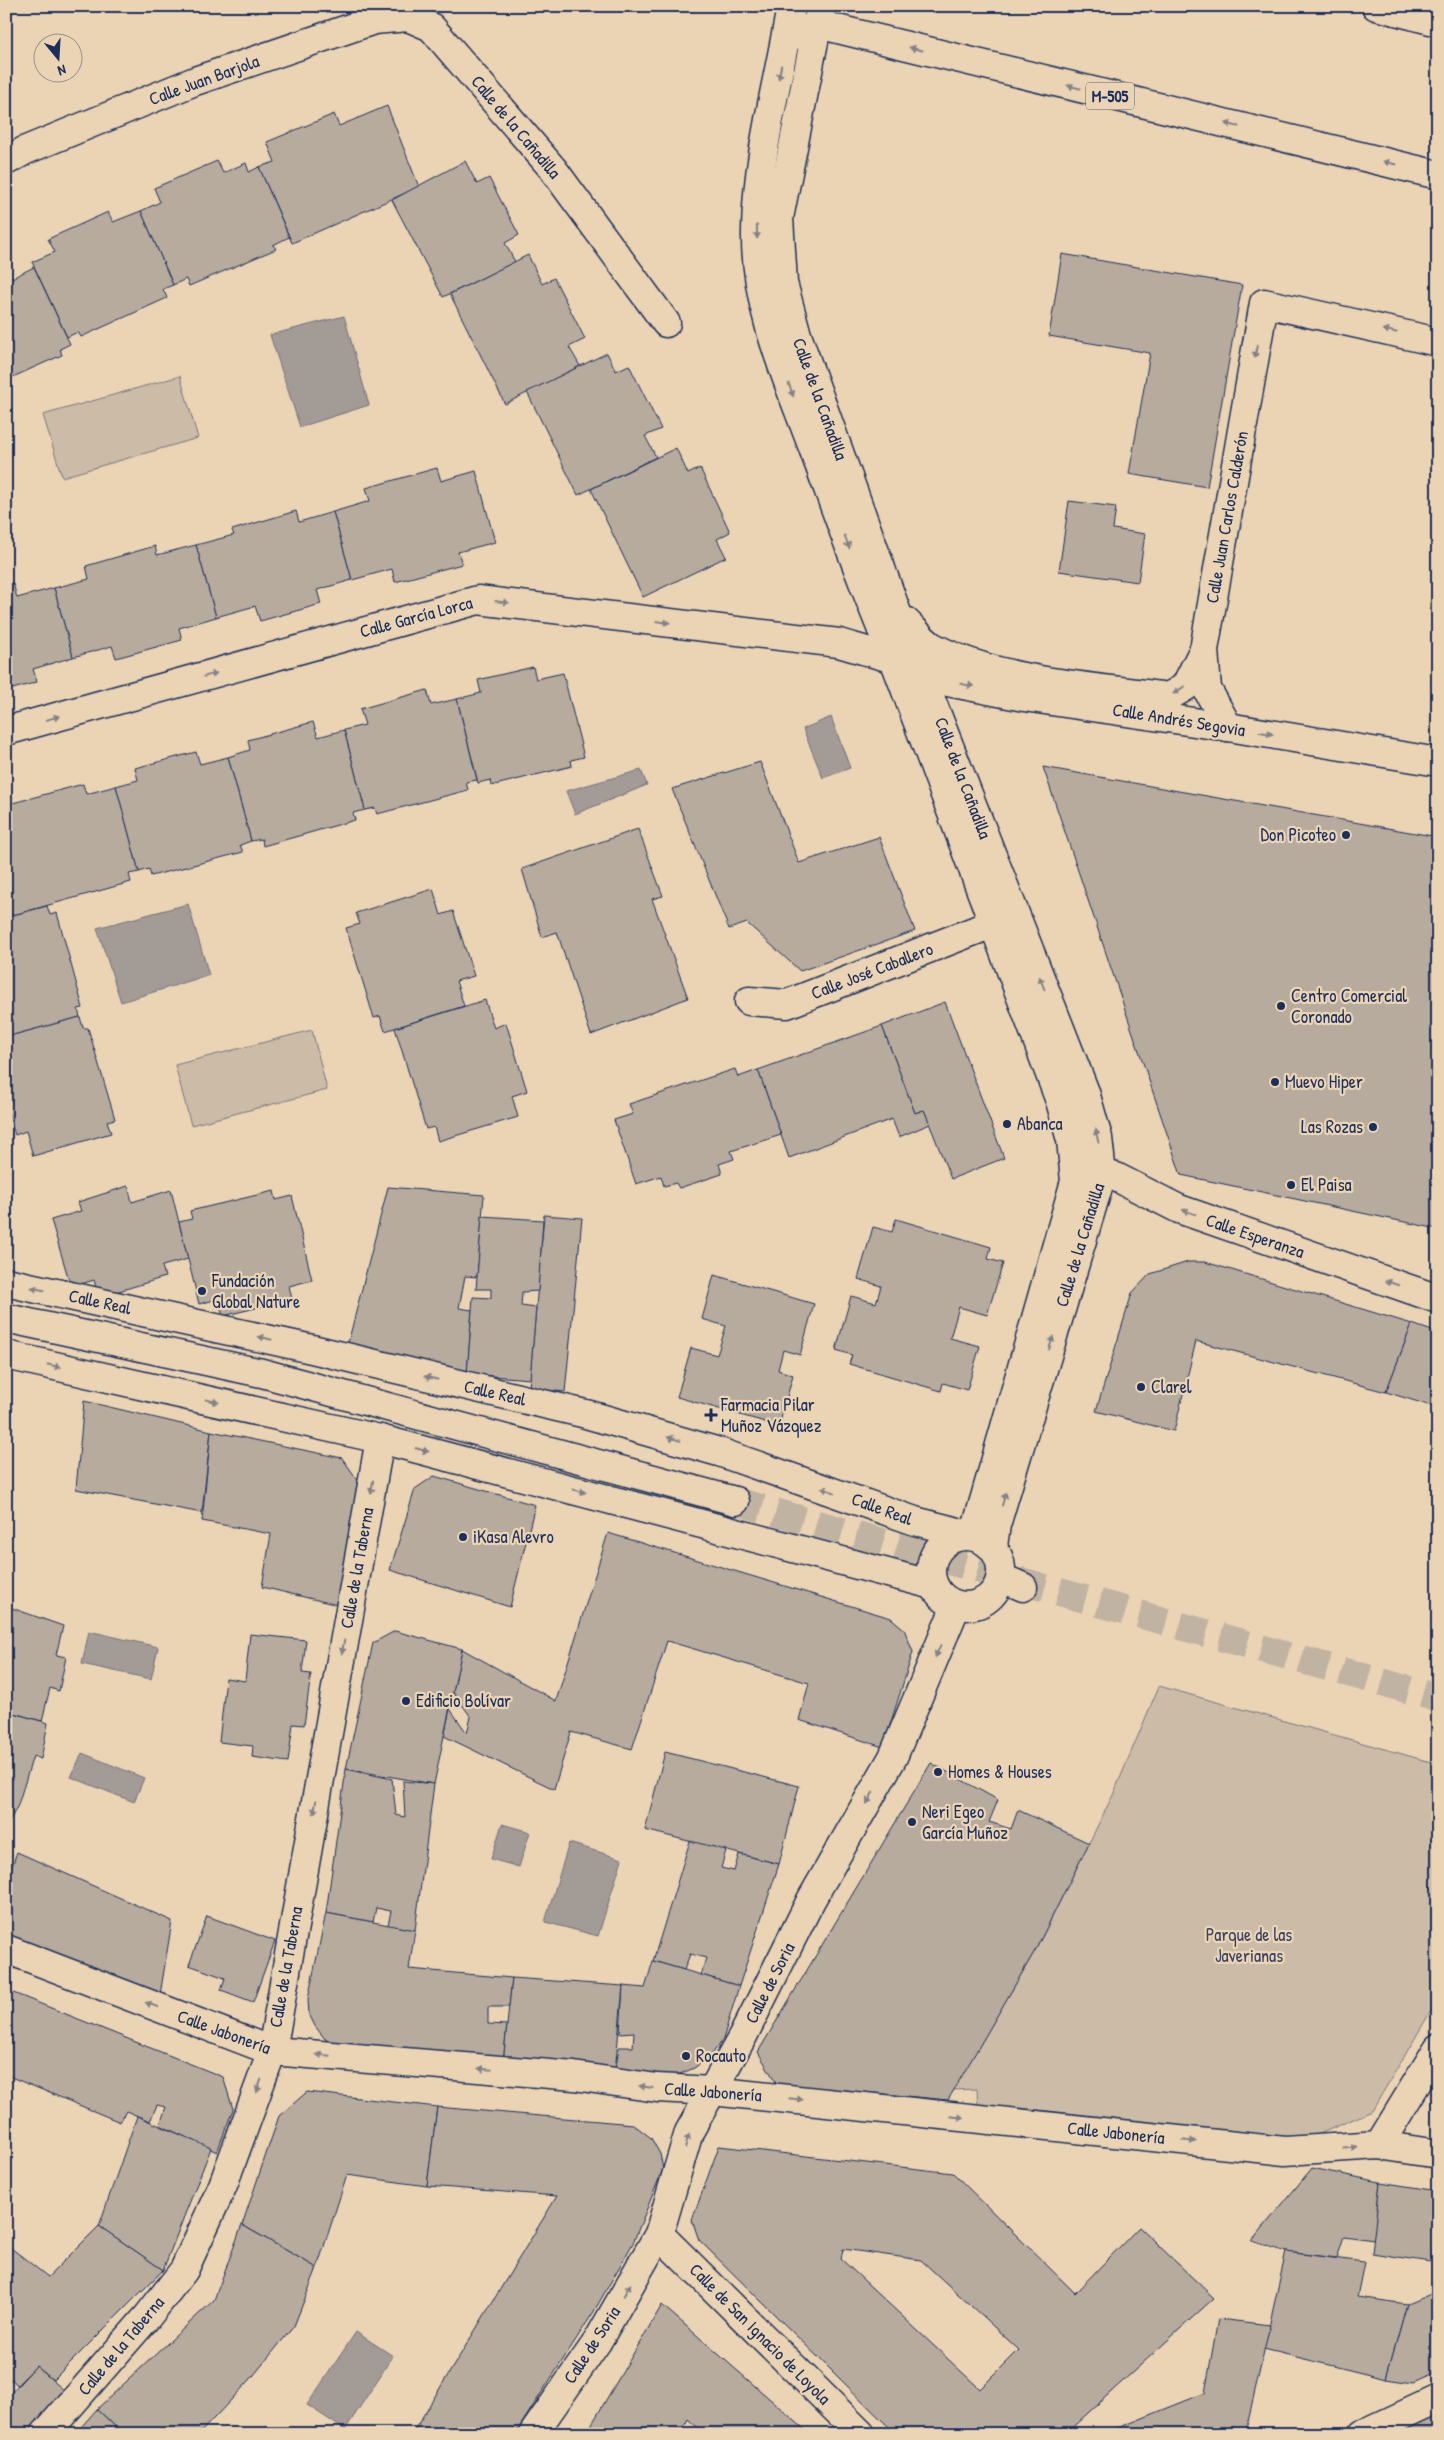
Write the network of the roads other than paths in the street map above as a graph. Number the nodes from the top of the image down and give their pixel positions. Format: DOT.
graph roads {
  1 [pos="791,6"];
  2 [pos="1376,6"];
  3 [pos="819,15"];
  4 [pos="408,17"];
  5 [pos="1438,22"];
  6 [pos="786,39"];
  7 [pos="6,162"];
  8 [pos="1438,174"];
  9 [pos="666,323"];
  10 [pos="1438,342"];
  11 [pos="897,613"];
  12 [pos="1204,650"];
  13 [pos="894,659"];
  14 [pos="921,671"];
  15 [pos="1228,726"];
  16 [pos="6,731"];
  17 [pos="1438,762"];
  18 [pos="992,924"];
  19 [pos="749,1001"];
  20 [pos="1102,1174"];
  21 [pos="1075,1181"];
  22 [pos="6,1282"];
  23 [pos="1438,1299"];
  24 [pos="6,1318"];
  25 [pos="6,1355"];
  26 [pos="380,1439"];
  27 [pos="735,1501"];
  28 [pos="984,1541"];
  29 [pos="933,1585"];
  30 [pos="956,1606"];
  31 [pos="6,1949"];
  32 [pos="1438,2048"];
  33 [pos="272,2051"];
  34 [pos="712,2091"];
  35 [pos="1379,2145"];
  36 [pos="1438,2154"];
  37 [pos="659,2234"];
  38 [pos="1438,2399"];
  39 [pos="46,2434"];
  40 [pos="533,2434"];
  41 [pos="861,2434"];
  42 [pos="1363,2434"];
  1 -- 6 [label="main road, Calle de la Cañadilla"];
  2 -- 5 [label="main road"];
  3 -- 6 [label="main road"];
  8 -- 3 [label="main road, M-505, one-way"];
  3 -- 11 [label="main road, Calle de la Cañadilla"];
  4 -- 7 [label="main road, Calle Juan Barjola"];
  4 -- 9 [label="main road, Calle de la Cañadilla"];
  6 -- 13 [label="main road, Calle de la Cañadilla, one-way"];
  10 -- 12 [label="main road, Calle Juan Carlos Calderón, one-way"];
  12 -- 11 [label="main road, Calle Andrés Segovia, one-way"];
  11 -- 14 [label="main road, Calle de la Cañadilla"];
  12 -- 15 [label="main road, Calle Juan Carlos Calderón"];
  13 -- 14 [label="main road, Calle García Lorca"];
  16 -- 13 [label="main road, Calle García Lorca, one-way"];
  13 -- 18 [label="main road, Calle de la Cañadilla"];
  14 -- 15 [label="main road, Calle Andrés Segovia, one-way"];
  20 -- 14 [label="main road, Calle de la Cañadilla, one-way"];
  15 -- 17 [label="main road, Calle Andrés Segovia, one-way"];
  18 -- 19 [label="main road, Calle José Caballero"];
  18 -- 21 [label="main road, Calle de la Cañadilla"];
  20 -- 21 [label="main road"];
  23 -- 20 [label="main road, Calle Esperanza, one-way"];
  28 -- 20 [label="main road, Calle de la Cañadilla, one-way"];
  21 -- 28 [label="main road, Calle de la Cañadilla"];
  28 -- 22 [label="main road, Calle Real, one-way"];
  24 -- 27 [label="main road, Calle Real"];
  25 -- 26 [label="main road, one-way"];
  26 -- 29 [label="main road, one-way"];
  26 -- 33 [label="main road, Calle de la Taberna, one-way"];
  28 -- 29 [label="main road"];
  28 -- 30 [label="main road"];
  29 -- 30 [label="main road"];
  30 -- 34 [label="main road, Calle de Soria, one-way"];
  33 -- 31 [label="main road, Calle Jabonería, one-way"];
  32 -- 35 [label="main road"];
  34 -- 33 [label="main road, Calle Jabonería, one-way"];
  33 -- 39 [label="main road, Calle de la Taberna, one-way"];
  34 -- 35 [label="main road, Calle Jabonería, one-way"];
  37 -- 34 [label="main road, Calle de Soria, one-way"];
  35 -- 36 [label="main road, Calle Jabonería"];
  40 -- 37 [label="main road, Calle de Soria, one-way"];
  37 -- 41 [label="main road, Calle de San Ignacio de Loyola"];
  38 -- 42 [label="main road"];
}
